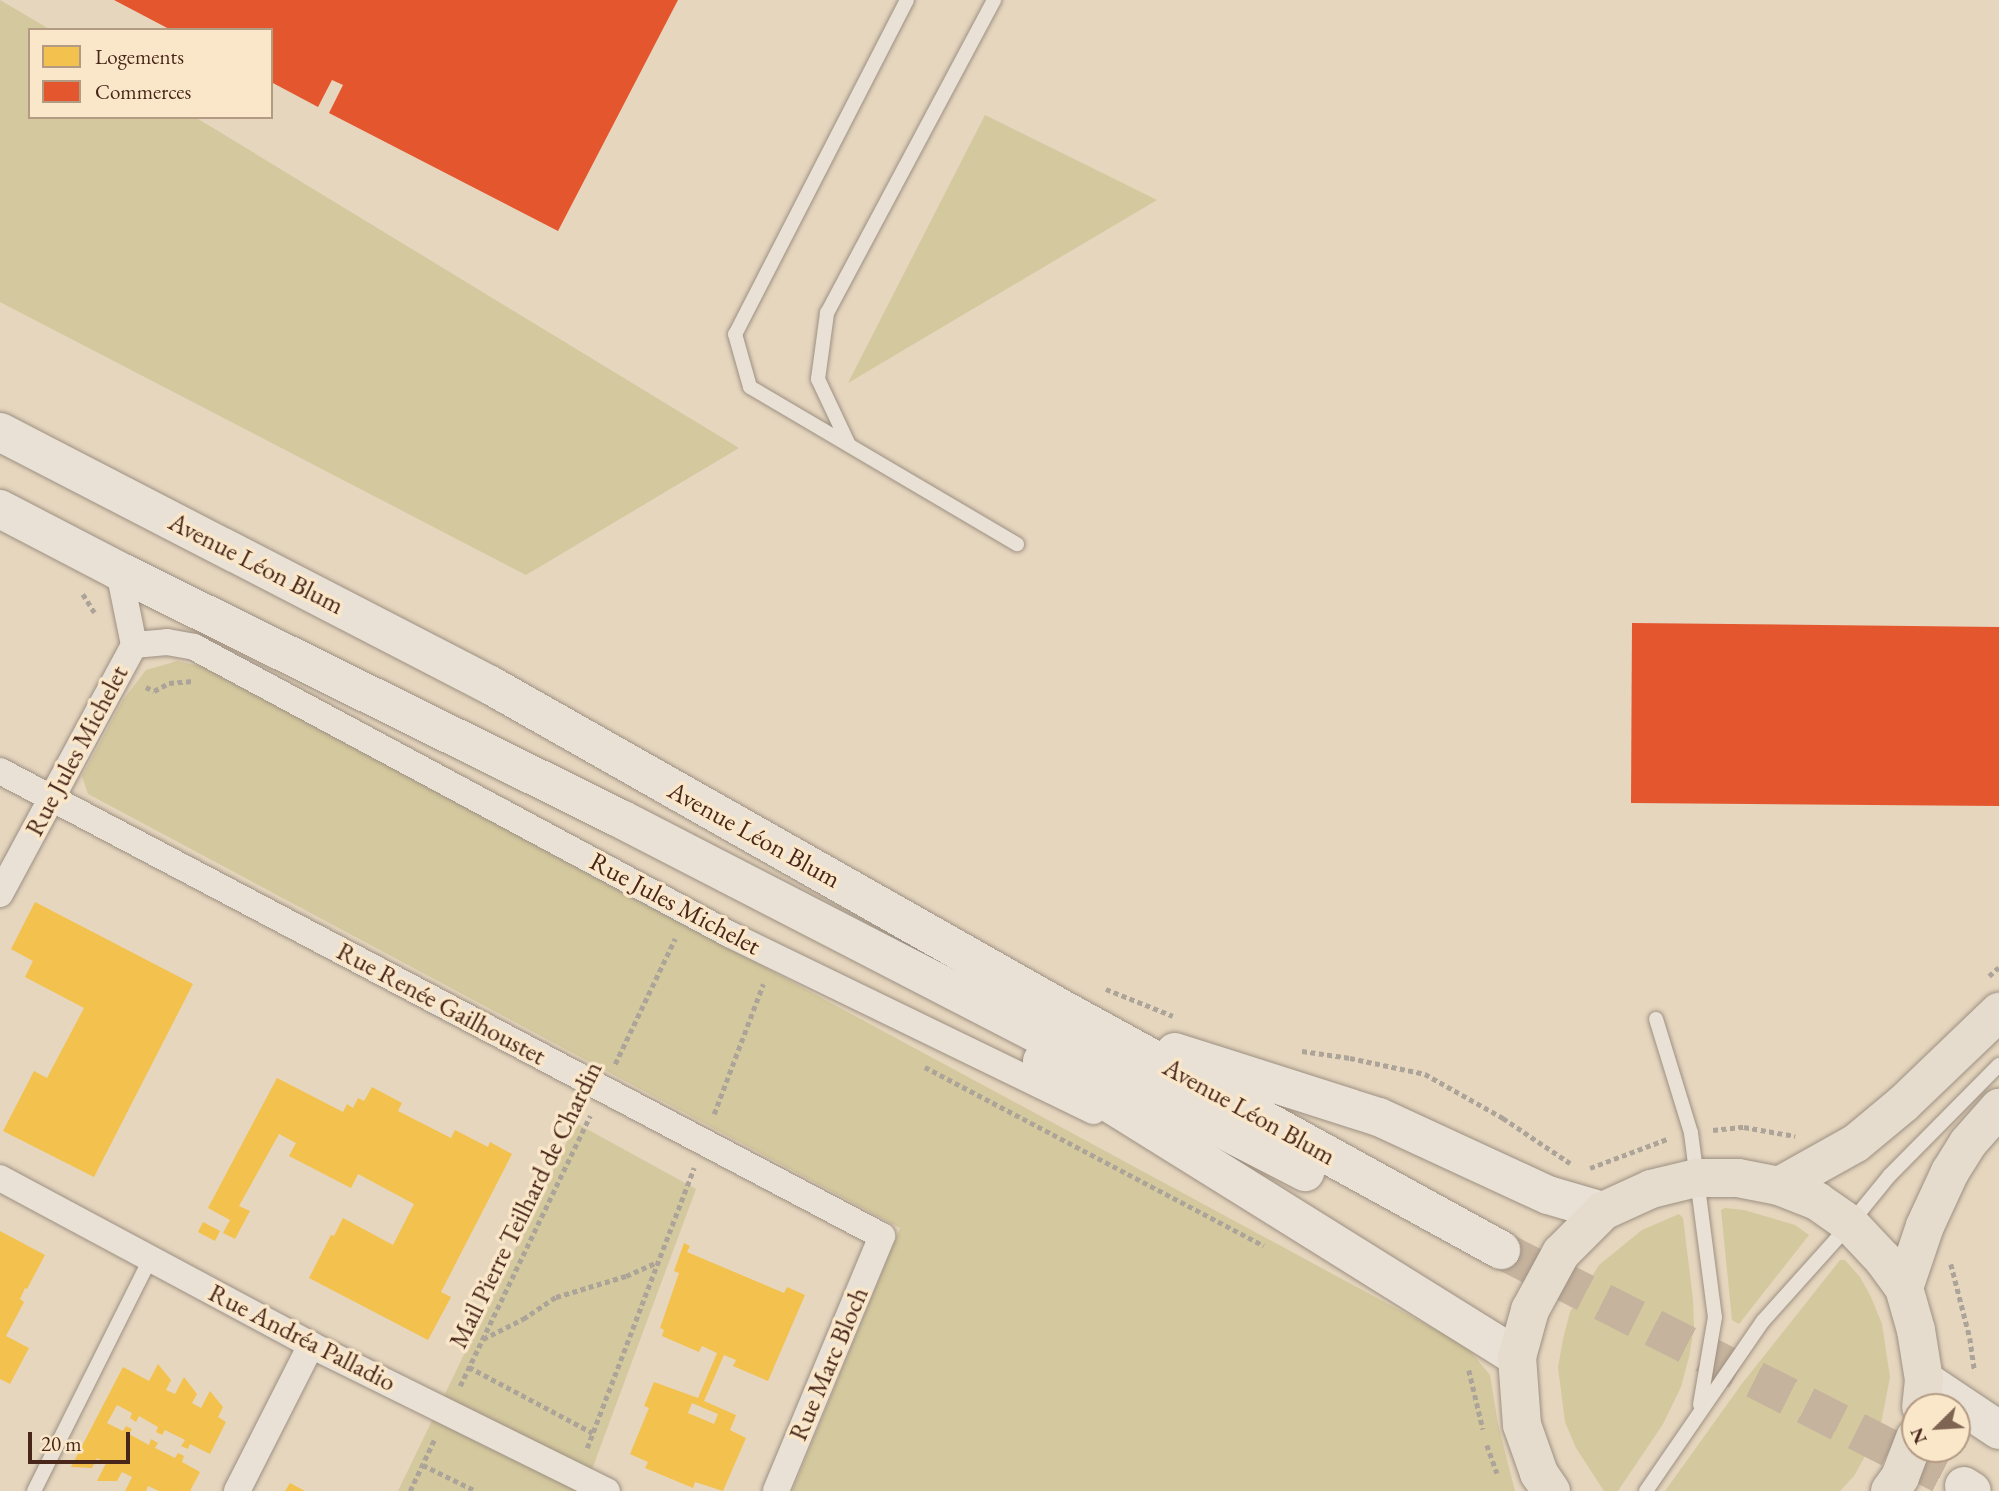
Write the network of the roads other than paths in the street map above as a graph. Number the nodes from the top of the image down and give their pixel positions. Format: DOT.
graph roads {
  1 [pos="907,0"];
  2 [pos="994,0"];
  3 [pos="0,432"];
  4 [pos="849,445"];
  5 [pos="0,509"];
  6 [pos="1017,544"];
  7 [pos="119,571"];
  8 [pos="134,645"];
  9 [pos="0,771"];
  10 [pos="51,797"];
  11 [pos="0,894"];
  12 [pos="1062,1009"];
  13 [pos="1999,1012"];
  14 [pos="1656,1019"];
  15 [pos="1999,1065"];
  16 [pos="1088,1076"];
  17 [pos="1999,1108"];
  18 [pos="1217,1172"];
  19 [pos="0,1178"];
  20 [pos="1696,1178"];
  21 [pos="1779,1186"];
  22 [pos="1603,1211"];
  23 [pos="1850,1224"];
  24 [pos="883,1236"];
  25 [pos="150,1259"];
  26 [pos="1904,1288"];
  27 [pos="311,1345"];
  28 [pos="1517,1357"];
  29 [pos="1922,1393"];
  30 [pos="1699,1410"];
  31 [pos="1971,1417"];
  32 [pos="1999,1430"];
  33 [pos="1905,1463"];
  34 [pos="1543,1485"];
  35 [pos="34,1491"];
  36 [pos="236,1491"];
  37 [pos="607,1491"];
  38 [pos="776,1491"];
  39 [pos="1646,1491"];
  40 [pos="1890,1491"];
  1 -- 4 [label="lane"];
  2 -- 4 [label="lane"];
  3 -- 12 [label="main road, Avenue Léon Blum"];
  4 -- 6 [label="lane"];
  5 -- 7 [label="main road, Avenue Léon Blum"];
  7 -- 8 [label="street, Rue Jules Michelet"];
  7 -- 16 [label="main road, Avenue Léon Blum"];
  8 -- 10 [label="street, Rue Jules Michelet"];
  8 -- 18 [label="street, Rue Jules Michelet"];
  9 -- 10 [label="street, Rue Renée Gailhoustet"];
  10 -- 11 [label="street, Rue Jules Michelet"];
  10 -- 24 [label="street, Rue Renée Gailhoustet"];
  12 -- 16 [label="main road, Avenue Léon Blum"];
  12 -- 22 [label="main road"];
  13 -- 21 [label="main road"];
  14 -- 20 [label="lane"];
  15 -- 23 [label="lane"];
  16 -- 18 [label="main road"];
  17 -- 26 [label="main road"];
  18 -- 28 [label="main road"];
  19 -- 25 [label="street, Rue Andréa Palladio"];
  20 -- 21 [label="main road"];
  20 -- 22 [label="main road"];
  20 -- 30 [label="lane"];
  21 -- 23 [label="main road"];
  22 -- 28 [label="main road"];
  23 -- 26 [label="main road"];
  23 -- 30 [label="lane"];
  24 -- 38 [label="street, Rue Marc Bloch"];
  25 -- 27 [label="street, Rue Andréa Palladio"];
  25 -- 35 [label="lane"];
  26 -- 29 [label="main road"];
  27 -- 36 [label="street"];
  27 -- 37 [label="street, Rue Andréa Palladio"];
  28 -- 34 [label="main road"];
  30 -- 39 [label="lane"];
  31 -- 32 [label="main road"];
  33 -- 40 [label="main road"];
}
